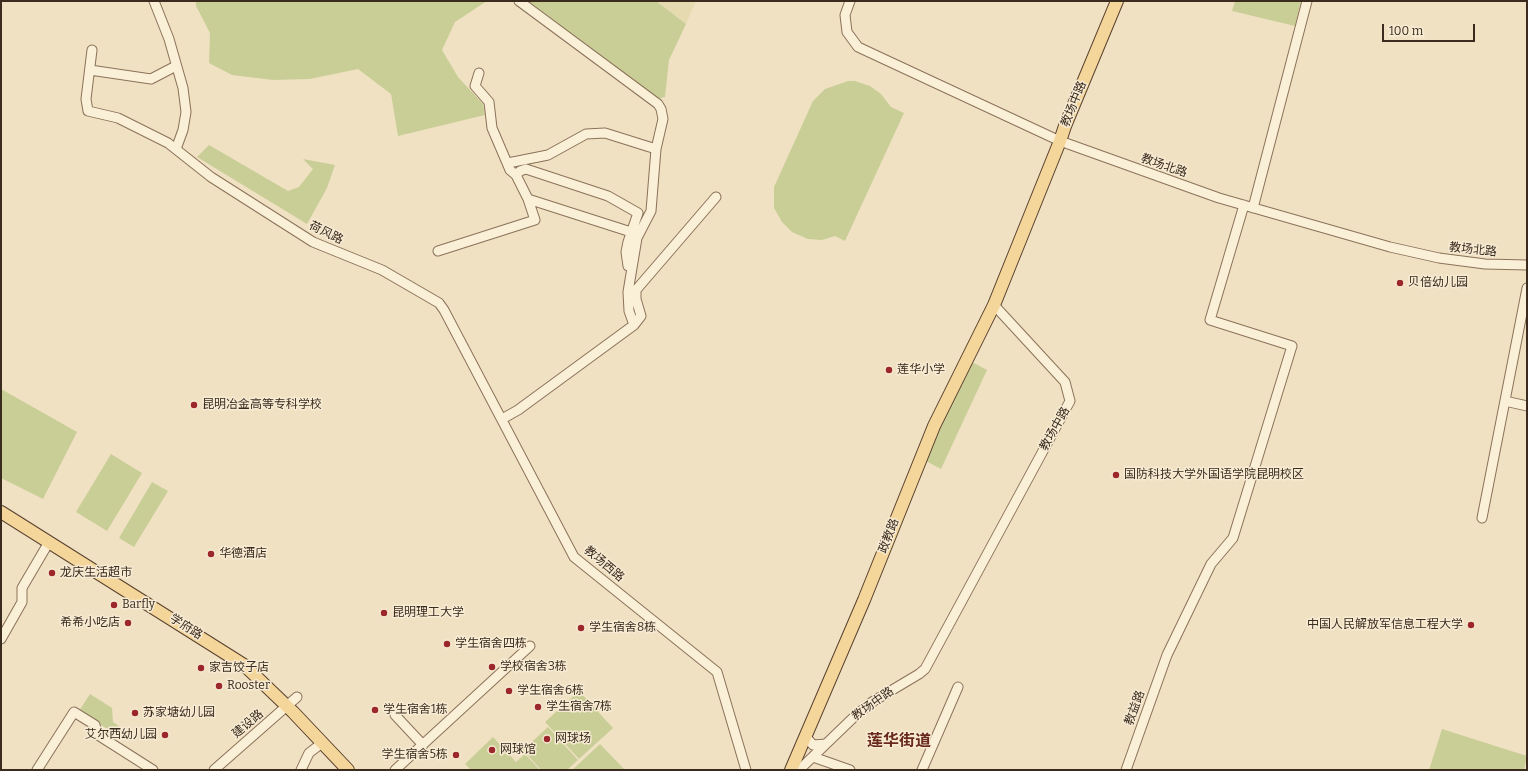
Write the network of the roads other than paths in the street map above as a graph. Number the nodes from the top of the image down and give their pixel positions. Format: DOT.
graph roads {
  1 [pos="154,1"];
  2 [pos="519,1"];
  3 [pos="850,1"];
  4 [pos="1117,1"];
  5 [pos="1307,1"];
  6 [pos="92,50"];
  7 [pos="176,66"];
  8 [pos="90,70"];
  9 [pos="479,74"];
  10 [pos="1060,142"];
  11 [pos="176,149"];
  12 [pos="656,149"];
  13 [pos="508,163"];
  14 [pos="516,175"];
  15 [pos="716,198"];
  16 [pos="528,199"];
  17 [pos="1244,205"];
  18 [pos="1253,208"];
  19 [pos="631,232"];
  20 [pos="438,251"];
  21 [pos="1527,265"];
  22 [pos="631,271"];
  23 [pos="1527,288"];
  24 [pos="994,305"];
  25 [pos="444,310"];
  26 [pos="634,325"];
  27 [pos="1505,401"];
  28 [pos="1527,406"];
  29 [pos="502,419"];
  30 [pos="1,512"];
  31 [pos="1482,518"];
  32 [pos="49,542"];
  33 [pos="1,639"];
  34 [pos="530,646"];
  35 [pos="958,687"];
  36 [pos="299,699"];
  37 [pos="289,708"];
  38 [pos="395,715"];
  39 [pos="805,736"];
  40 [pos="322,743"];
  41 [pos="826,744"];
  42 [pos="423,745"];
  43 [pos="813,757"];
  44 [pos="37,770"];
  45 [pos="153,770"];
  46 [pos="214,770"];
  47 [pos="223,770"];
  48 [pos="301,770"];
  49 [pos="348,770"];
  50 [pos="395,770"];
  51 [pos="746,770"];
  52 [pos="791,770"];
  53 [pos="799,770"];
  54 [pos="850,770"];
  55 [pos="922,770"];
  56 [pos="1126,770"];
  1 -- 7 [label="street"];
  2 -- 12 [label="street"];
  3 -- 10 [label="street, 教场北路"];
  4 -- 10 [label="main road, 教场中路"];
  5 -- 18 [label="street"];
  6 -- 8 [label="street"];
  7 -- 8 [label="street"];
  7 -- 11 [label="street"];
  8 -- 11 [label="street, 荷风路"];
  9 -- 13 [label="street"];
  10 -- 17 [label="street, 教场北路"];
  10 -- 24 [label="main road, 教场中路"];
  11 -- 25 [label="street, 荷风路"];
  12 -- 13 [label="street"];
  12 -- 22 [label="street"];
  13 -- 14 [label="street"];
  14 -- 16 [label="street"];
  14 -- 19 [label="street"];
  15 -- 26 [label="street"];
  16 -- 19 [label="street"];
  16 -- 20 [label="street"];
  17 -- 18 [label="street, 教场北路"];
  17 -- 56 [label="street, 教益路"];
  18 -- 21 [label="street, 教场北路"];
  19 -- 22 [label="street"];
  22 -- 26 [label="street"];
  23 -- 27 [label="street"];
  24 -- 39 [label="main road, 政教路"];
  24 -- 41 [label="street, 教场中路"];
  25 -- 29 [label="street, 教场西路"];
  26 -- 29 [label="street"];
  27 -- 28 [label="street"];
  27 -- 31 [label="street"];
  29 -- 51 [label="street, 教场西路"];
  30 -- 32 [label="main road, 学府路"];
  32 -- 33 [label="street"];
  32 -- 37 [label="main road, 学府路"];
  34 -- 42 [label="street"];
  35 -- 55 [label="street"];
  36 -- 37 [label="street, 建设路"];
  37 -- 40 [label="main road, 学府路"];
  37 -- 46 [label="street, 建设路"];
  37 -- 47 [label="street, 建设路"];
  38 -- 42 [label="street"];
  39 -- 41 [label="street"];
  39 -- 52 [label="main road, 政教路"];
  40 -- 48 [label="street"];
  40 -- 49 [label="main road, 学府路"];
  41 -- 43 [label="street, 教场中路"];
  42 -- 50 [label="street"];
  43 -- 53 [label="street, 教场中路"];
  43 -- 54 [label="street"];
  44 -- 45 [label="street"];
}
